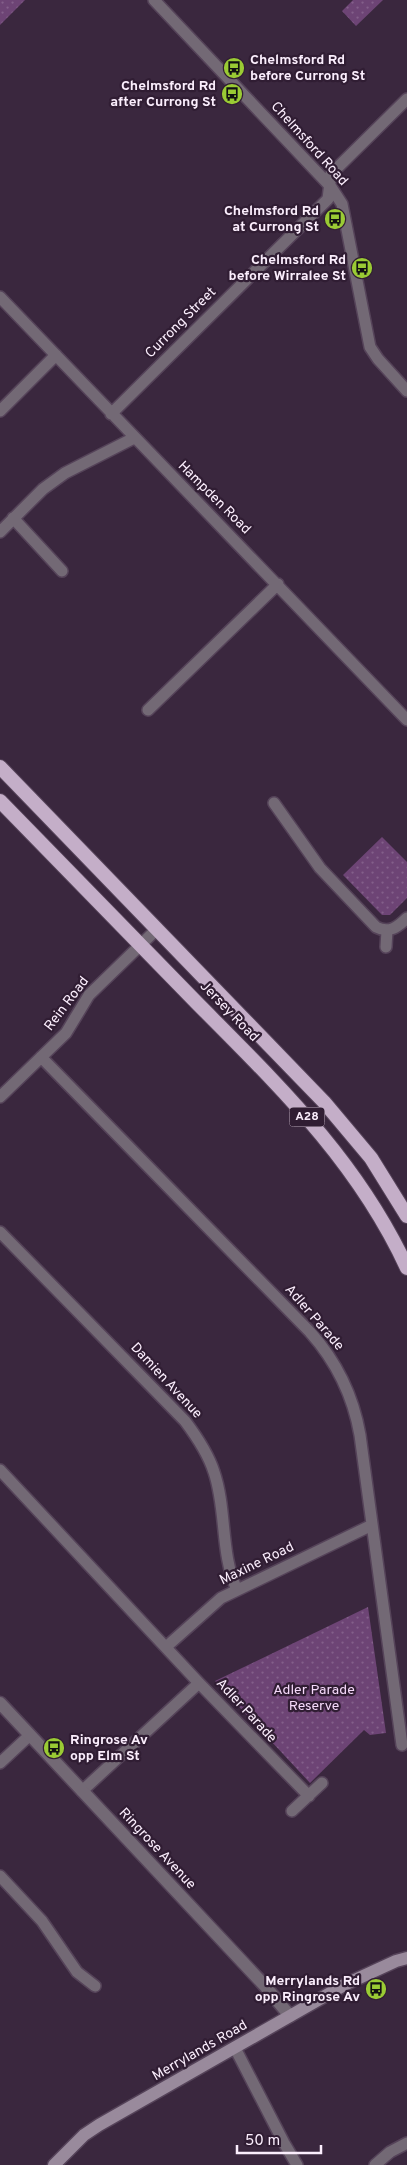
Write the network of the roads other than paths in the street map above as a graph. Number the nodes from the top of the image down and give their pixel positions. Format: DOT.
graph roads {
  1 [pos="154,0"];
  2 [pos="407,99"];
  3 [pos="331,187"];
  4 [pos="0,297"];
  5 [pos="56,355"];
  6 [pos="407,391"];
  7 [pos="0,411"];
  8 [pos="111,414"];
  9 [pos="134,438"];
  10 [pos="14,518"];
  11 [pos="0,532"];
  12 [pos="62,571"];
  13 [pos="278,584"];
  14 [pos="148,710"];
  15 [pos="407,720"];
  16 [pos="0,768"];
  17 [pos="0,801"];
  18 [pos="274,803"];
  19 [pos="407,918"];
  20 [pos="157,929"];
  21 [pos="387,930"];
  22 [pos="140,945"];
  23 [pos="386,947"];
  24 [pos="41,1057"];
  25 [pos="0,1097"];
  26 [pos="407,1216"];
  27 [pos="0,1232"];
  28 [pos="407,1268"];
  29 [pos="0,1470"];
  30 [pos="372,1525"];
  31 [pos="237,1590"];
  32 [pos="166,1647"];
  33 [pos="199,1683"];
  34 [pos="0,1703"];
  35 [pos="30,1735"];
  36 [pos="402,1745"];
  37 [pos="0,1763"];
  38 [pos="322,1783"];
  39 [pos="82,1791"];
  40 [pos="308,1796"];
  41 [pos="292,1811"];
  42 [pos="0,1876"];
  43 [pos="407,1950"];
  44 [pos="401,1960"];
  45 [pos="95,1986"];
  46 [pos="290,2016"];
  47 [pos="235,2048"];
  48 [pos="407,2143"];
  49 [pos="54,2165"];
  50 [pos="298,2165"];
  51 [pos="375,2165"];
  1 -- 3 [label="street, Chelmsford Road"];
  2 -- 3 [label="street, Currong Street"];
  3 -- 6 [label="street, Chelmsford Road"];
  3 -- 8 [label="street, Currong Street"];
  4 -- 5 [label="street, Hampden Road"];
  5 -- 7 [label="street"];
  5 -- 8 [label="street, Hampden Road"];
  8 -- 9 [label="street, Hampden Road"];
  9 -- 10 [label="street"];
  9 -- 13 [label="street, Hampden Road"];
  10 -- 11 [label="street"];
  10 -- 12 [label="street"];
  13 -- 14 [label="street"];
  13 -- 15 [label="street, Hampden Road"];
  16 -- 20 [label="highway, Jersey Road / A28"];
  17 -- 22 [label="highway, Jersey Road / A28"];
  18 -- 21 [label="street"];
  19 -- 21 [label="street"];
  20 -- 22 [label="street, Rein Road"];
  20 -- 26 [label="highway, Jersey Road / A28"];
  21 -- 23 [label="street"];
  22 -- 24 [label="street, Rein Road"];
  22 -- 28 [label="highway, Jersey Road / A28"];
  24 -- 25 [label="street, Rein Road"];
  24 -- 30 [label="street, Adler Parade"];
  27 -- 31 [label="street, Damien Avenue"];
  29 -- 32 [label="street, Adler Parade"];
  30 -- 31 [label="street, Maxine Road"];
  30 -- 36 [label="street, Adler Parade"];
  31 -- 32 [label="street, Maxine Road"];
  32 -- 33 [label="street, Adler Parade"];
  33 -- 39 [label="street"];
  33 -- 40 [label="street, Adler Parade"];
  34 -- 35 [label="street, Ringrose Avenue"];
  35 -- 37 [label="street"];
  35 -- 39 [label="street, Ringrose Avenue"];
  38 -- 40 [label="street"];
  39 -- 46 [label="street, Ringrose Avenue"];
  40 -- 41 [label="street"];
  42 -- 45 [label="street"];
  43 -- 44 [label="main road, Merrylands Road"];
  44 -- 46 [label="main road, Merrylands Road"];
  46 -- 47 [label="main road, Merrylands Road"];
  47 -- 49 [label="main road, Merrylands Road"];
  47 -- 50 [label="street"];
  48 -- 51 [label="street"];
}
